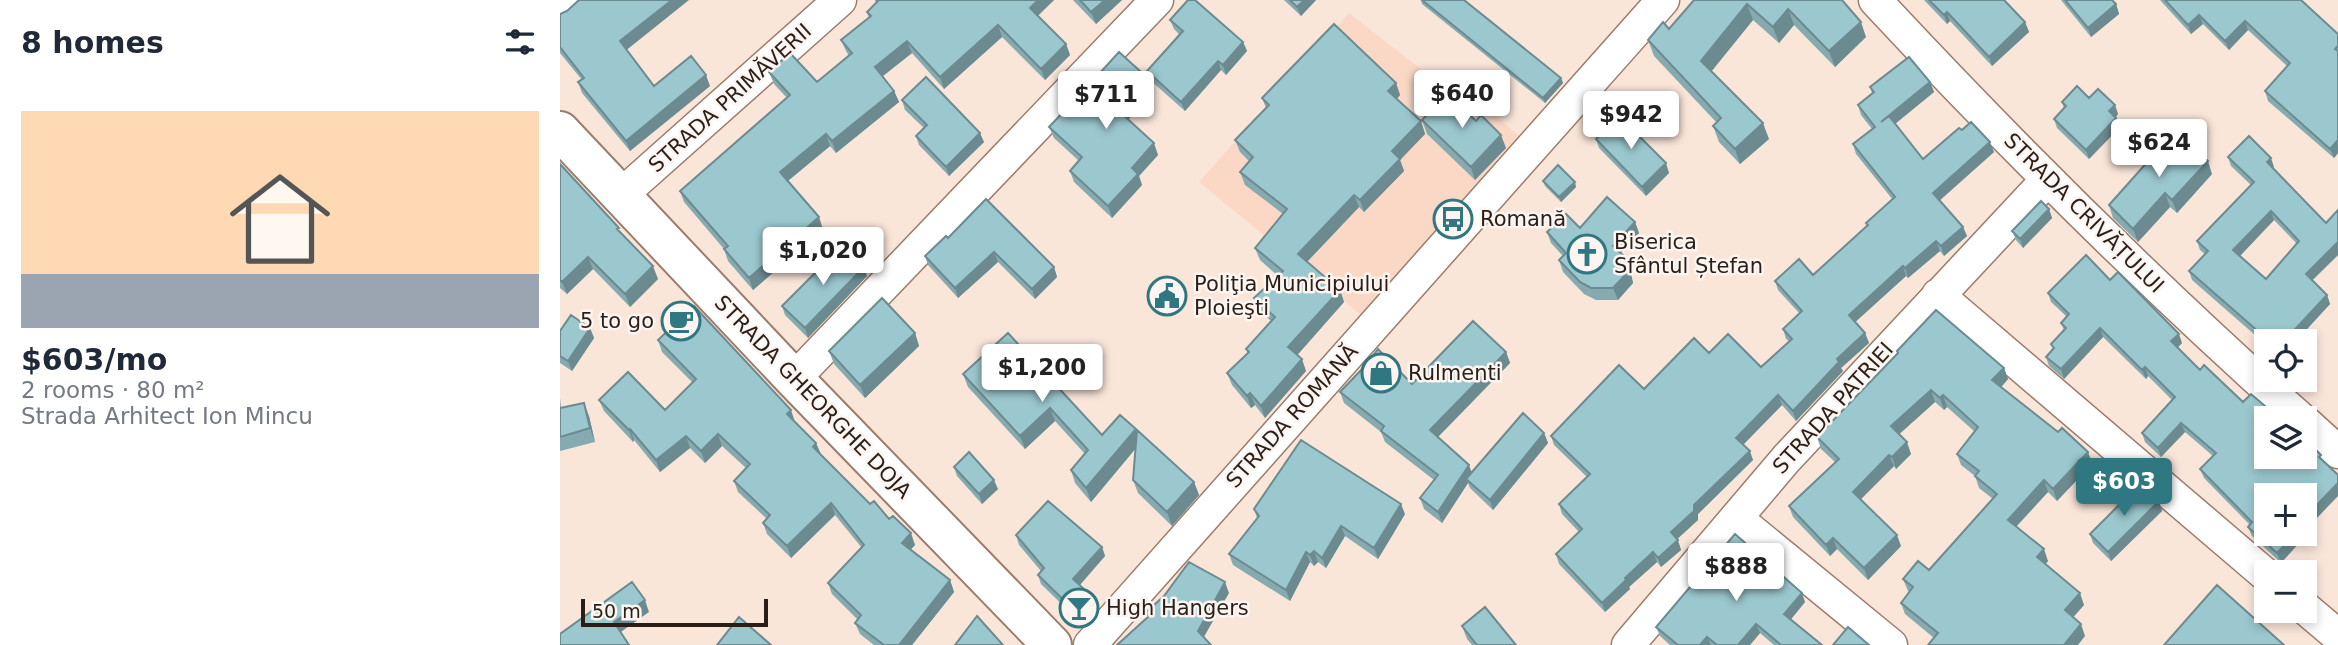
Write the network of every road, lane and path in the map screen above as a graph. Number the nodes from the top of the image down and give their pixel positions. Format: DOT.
graph roads {
  1 [pos="569,0"];
  2 [pos="840,0"];
  3 [pos="1157,0"];
  4 [pos="1662,0"];
  5 [pos="1875,0"];
  6 [pos="560,8"];
  7 [pos="565,143"];
  8 [pos="2047,180"];
  9 [pos="620,196"];
  10 [pos="1938,295"];
  11 [pos="794,379"];
  12 [pos="2287,406"];
  13 [pos="2317,433"];
  14 [pos="2338,452"];
  15 [pos="1736,518"];
  16 [pos="2254,565"];
  17 [pos="2317,618"];
  18 [pos="2338,636"];
  19 [pos="1052,645"];
  20 [pos="1090,645"];
  21 [pos="1629,645"];
  22 [pos="1891,645"];
  1 -- 6 [label="street"];
  2 -- 9 [label="street, STRADA PRIMĂVERII"];
  3 -- 11 [label="street"];
  4 -- 20 [label="street, STRADA ROMANĂ"];
  5 -- 8 [label="street, STRADA CRIVĂȚULUI"];
  7 -- 9 [label="main road, STRADA GHEORGHE DOJA"];
  8 -- 10 [label="street, STRADA PATRIEI"];
  8 -- 12 [label="street, STRADA CRIVĂȚULUI"];
  9 -- 11 [label="main road, STRADA GHEORGHE DOJA"];
  10 -- 15 [label="street, STRADA PATRIEI"];
  10 -- 16 [label="street"];
  11 -- 19 [label="main road, STRADA GHEORGHE DOJA"];
  13 -- 14 [label="street"];
  15 -- 21 [label="street, STRADA PATRIEI"];
  15 -- 22 [label="street"];
  17 -- 18 [label="street"];
}
